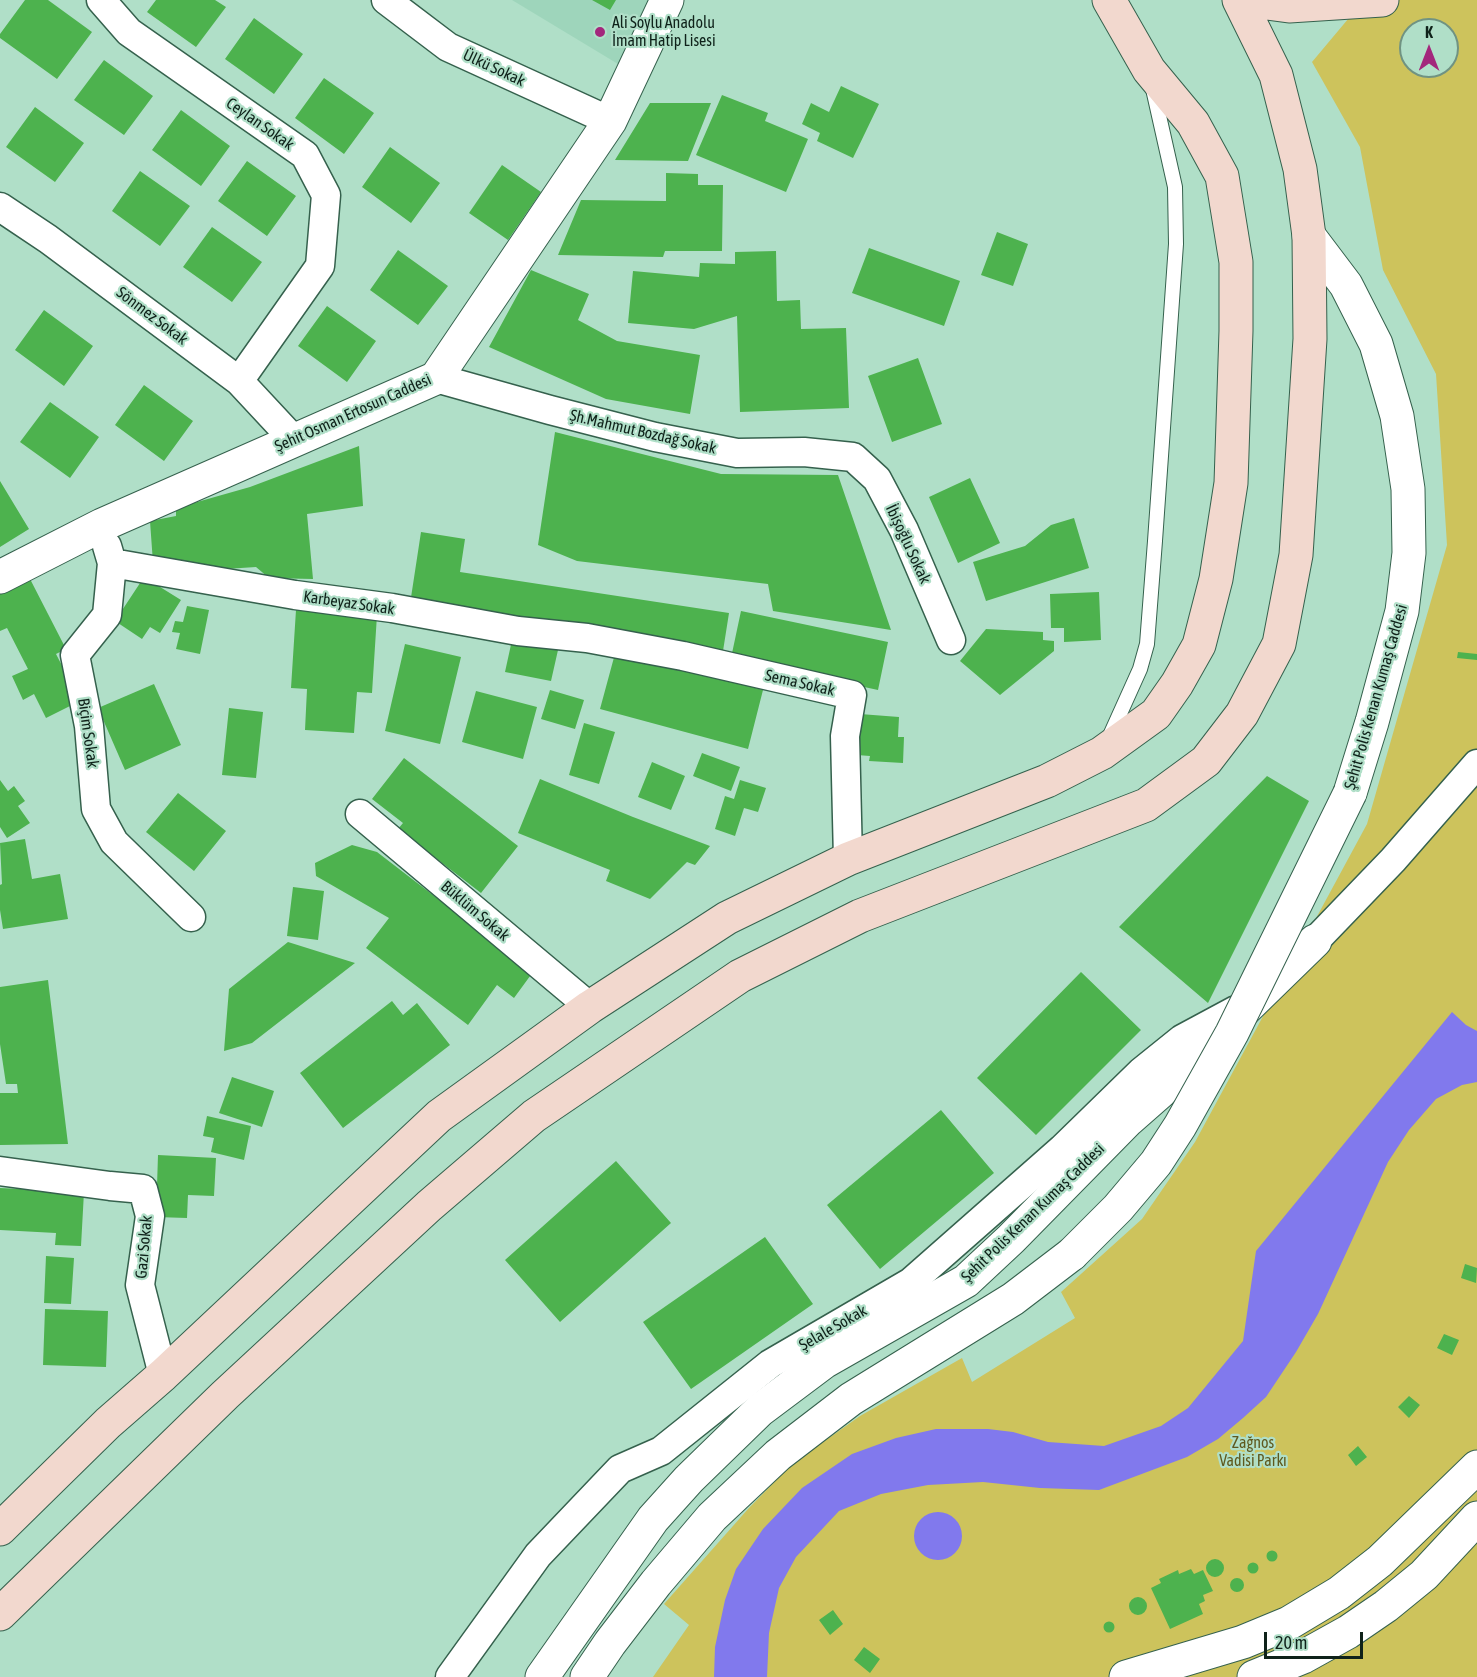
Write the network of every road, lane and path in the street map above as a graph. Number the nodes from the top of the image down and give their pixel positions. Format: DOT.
graph roads {
  1 [pos="101,0"];
  2 [pos="386,0"];
  3 [pos="667,0"];
  4 [pos="1109,0"];
  5 [pos="1239,0"];
  6 [pos="1244,0"];
  7 [pos="1382,0"];
  8 [pos="1149,70"];
  9 [pos="610,121"];
  10 [pos="0,207"];
  11 [pos="1310,237"];
  12 [pos="436,378"];
  13 [pos="239,381"];
  14 [pos="293,439"];
  15 [pos="853,457"];
  16 [pos="102,525"];
  17 [pos="112,563"];
  18 [pos="0,577"];
  19 [pos="587,638"];
  20 [pos="951,640"];
  21 [pos="1102,753"];
  22 [pos="1477,764"];
  23 [pos="360,814"];
  24 [pos="848,859"];
  25 [pos="191,917"];
  26 [pos="1315,941"];
  27 [pos="1245,1005"];
  28 [pos="590,1007"];
  29 [pos="0,1171"];
  30 [pos="163,1375"];
  31 [pos="1477,1467"];
  32 [pos="1477,1518"];
  33 [pos="0,1529"];
  34 [pos="0,1614"];
  35 [pos="450,1677"];
  36 [pos="542,1677"];
  37 [pos="587,1677"];
  38 [pos="1126,1677"];
  39 [pos="1254,1677"];
  1 -- 13 [label="street, Ceylan Sokak"];
  2 -- 9 [label="street, Ülkü Sokak"];
  3 -- 9 [label="street, Şehit Osman Ertosun Caddesi"];
  4 -- 8 [label="main road"];
  5 -- 11 [label="main road"];
  6 -- 7 [label="main road"];
  8 -- 21 [label="lane"];
  8 -- 21 [label="main road"];
  9 -- 12 [label="street, Şehit Osman Ertosun Caddesi"];
  10 -- 13 [label="street, Sönmez Sokak"];
  11 -- 27 [label="street, Şehit Polis Kenan Kumaş Caddesi, bridge"];
  11 -- 34 [label="main road"];
  12 -- 14 [label="street, Şehit Osman Ertosun Caddesi"];
  12 -- 15 [label="street, Şh.Mahmut Bozdağ Sokak"];
  13 -- 14 [label="street, Sönmez Sokak"];
  14 -- 16 [label="street, Şehit Osman Ertosun Caddesi"];
  15 -- 20 [label="street, İbişoğlu Sokak"];
  16 -- 17 [label="street, Biçim Sokak"];
  16 -- 18 [label="street, Şehit Osman Ertosun Caddesi"];
  17 -- 19 [label="street, Karbeyaz Sokak"];
  17 -- 25 [label="street, Biçim Sokak"];
  19 -- 24 [label="street, Sema Sokak"];
  21 -- 24 [label="main road"];
  22 -- 26 [label="street"];
  23 -- 28 [label="street, Büklüm Sokak"];
  24 -- 28 [label="main road"];
  26 -- 36 [label="street, Şehit Polis Kenan Kumaş Caddesi"];
  27 -- 35 [label="street, Şelale Sokak"];
  27 -- 37 [label="street, Şehit Polis Kenan Kumaş Caddesi, bridge"];
  28 -- 30 [label="main road"];
  29 -- 30 [label="street, Gazi Sokak"];
  30 -- 33 [label="main road"];
  31 -- 38 [label="street"];
  32 -- 39 [label="street"];
}
